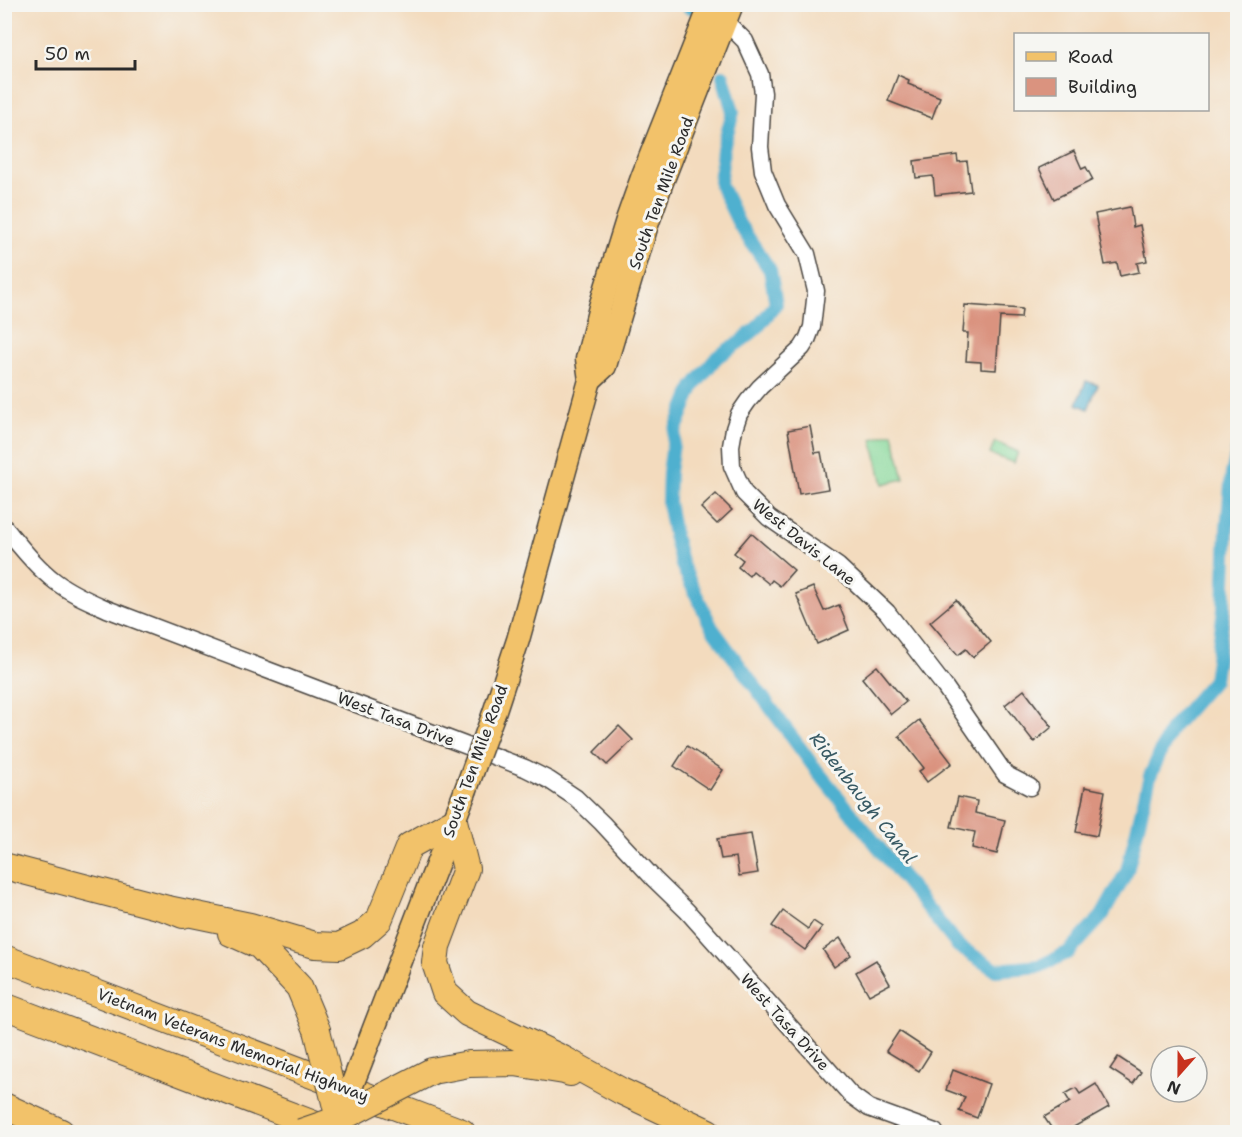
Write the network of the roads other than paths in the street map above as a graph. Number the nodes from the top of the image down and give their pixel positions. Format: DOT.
graph roads {
  1 [pos="717,11"];
  2 [pos="705,46"];
  3 [pos="590,380"];
  4 [pos="4,527"];
  5 [pos="1030,787"];
  6 [pos="454,821"];
  7 [pos="4,866"];
  8 [pos="168,909"];
  9 [pos="4,958"];
  10 [pos="4,1006"];
  11 [pos="621,1091"];
  12 [pos="4,1106"];
  13 [pos="338,1129"];
  14 [pos="61,1132"];
  15 [pos="301,1132"];
  16 [pos="462,1132"];
  17 [pos="708,1132"];
  18 [pos="934,1132"];
  1 -- 2 [label="main road, South Ten Mile Road"];
  1 -- 5 [label="street, West Davis Lane"];
  2 -- 3 [label="main road, South Ten Mile Road"];
  2 -- 3 [label="main road, South Ten Mile Road"];
  3 -- 6 [label="main road, South Ten Mile Road, bridge"];
  4 -- 18 [label="street, West Tasa Drive"];
  6 -- 8 [label="highway"];
  6 -- 11 [label="highway"];
  6 -- 13 [label="main road, South Ten Mile Road, bridge"];
  7 -- 8 [label="highway"];
  8 -- 13 [label="highway, bridge"];
  9 -- 16 [label="highway, Vietnam Veterans Memorial Highway"];
  10 -- 13 [label="highway"];
  11 -- 13 [label="highway, bridge"];
  11 -- 17 [label="highway"];
  12 -- 14 [label="highway"];
  13 -- 15 [label="highway, bridge"];
}
